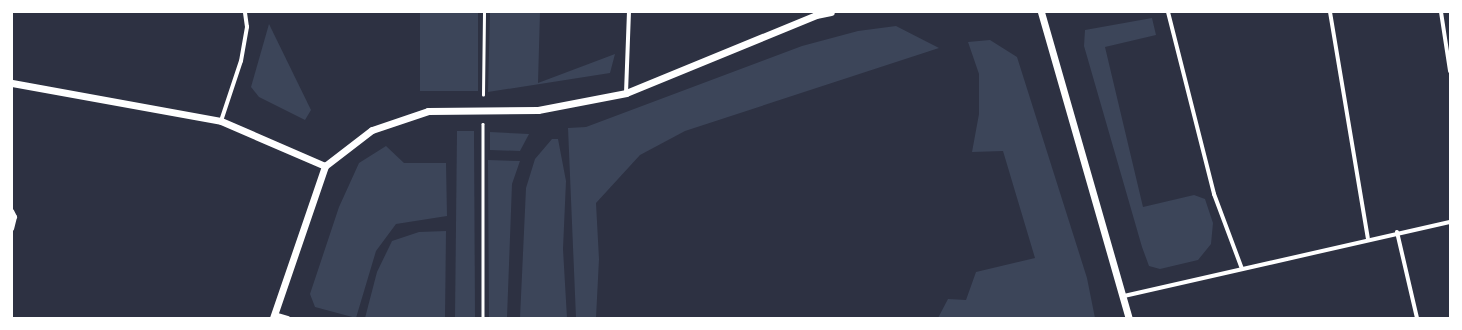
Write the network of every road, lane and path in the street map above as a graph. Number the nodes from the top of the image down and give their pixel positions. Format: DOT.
graph roads {
  1 [pos="245,12"];
  2 [pos="484,12"];
  3 [pos="630,12"];
  4 [pos="831,12"];
  5 [pos="1040,12"];
  6 [pos="1168,12"];
  7 [pos="1330,12"];
  8 [pos="1441,12"];
  9 [pos="1450,71"];
  10 [pos="12,83"];
  11 [pos="626,93"];
  12 [pos="483,98"];
  13 [pos="221,121"];
  14 [pos="483,121"];
  15 [pos="325,166"];
  16 [pos="12,211"];
  17 [pos="1450,222"];
  18 [pos="12,229"];
  19 [pos="1397,232"];
  20 [pos="1368,238"];
  21 [pos="1242,269"];
  22 [pos="1124,296"];
  23 [pos="274,316"];
  24 [pos="288,318"];
  25 [pos="483,318"];
  26 [pos="1129,318"];
  27 [pos="1417,318"];
  1 -- 13 [label="street"];
  2 -- 12 [label="path"];
  3 -- 11 [label="street"];
  4 -- 11 [label="street"];
  5 -- 22 [label="street"];
  6 -- 21 [label="street"];
  7 -- 20 [label="street"];
  8 -- 9 [label="street"];
  10 -- 13 [label="street"];
  11 -- 15 [label="street"];
  13 -- 15 [label="street"];
  14 -- 25 [label="path"];
  15 -- 23 [label="street"];
  16 -- 18 [label="street"];
  17 -- 19 [label="street"];
  19 -- 20 [label="street"];
  19 -- 27 [label="street"];
  20 -- 21 [label="street"];
  21 -- 22 [label="street"];
  22 -- 26 [label="street"];
  23 -- 24 [label="street"];
}
